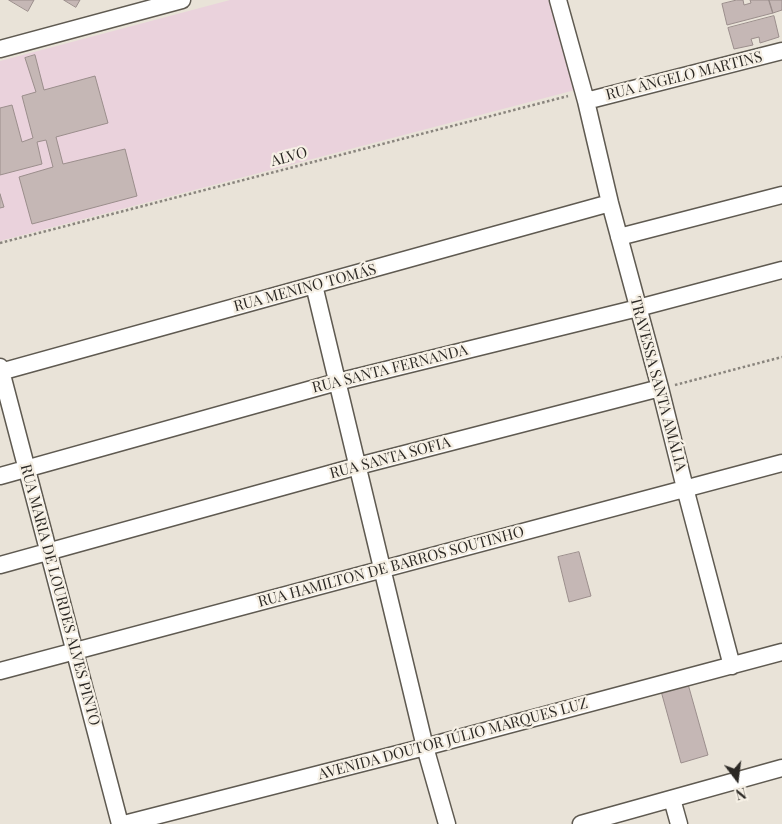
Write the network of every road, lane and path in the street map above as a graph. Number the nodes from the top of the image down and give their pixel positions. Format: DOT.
graph roads {
  1 [pos="182,0"];
  2 [pos="558,0"];
  3 [pos="0,49"];
  4 [pos="782,52"];
  5 [pos="585,96"];
  6 [pos="782,195"];
  7 [pos="610,203"];
  8 [pos="619,237"];
  9 [pos="0,243"];
  10 [pos="782,270"];
  11 [pos="314,285"];
  12 [pos="638,308"];
  13 [pos="782,357"];
  14 [pos="0,370"];
  15 [pos="338,382"];
  16 [pos="660,388"];
  17 [pos="782,462"];
  18 [pos="358,466"];
  19 [pos="27,469"];
  20 [pos="0,476"];
  21 [pos="685,488"];
  22 [pos="48,551"];
  23 [pos="0,565"];
  24 [pos="382,569"];
  25 [pos="74,651"];
  26 [pos="782,652"];
  27 [pos="732,666"];
  28 [pos="0,671"];
  29 [pos="425,747"];
  30 [pos="782,768"];
  31 [pos="672,799"];
  32 [pos="589,823"];
  33 [pos="120,824"];
  34 [pos="124,824"];
  35 [pos="447,824"];
  36 [pos="679,824"];
  1 -- 3 [label="street"];
  2 -- 5 [label="street, TRAVESSA SANTA AMÁLIA"];
  4 -- 5 [label="street, RUA ÂNGELO MARTINS"];
  5 -- 7 [label="street, TRAVESSA SANTA AMÁLIA"];
  5 -- 9 [label="path, ALVO"];
  6 -- 8 [label="street"];
  7 -- 8 [label="street, TRAVESSA SANTA AMÁLIA"];
  7 -- 11 [label="street, RUA MENINO TOMÁS"];
  8 -- 12 [label="street, TRAVESSA SANTA AMÁLIA"];
  10 -- 12 [label="street, RUA SANTA FERNANDA"];
  11 -- 14 [label="street, RUA MENINO TOMÁS"];
  11 -- 15 [label="street"];
  12 -- 15 [label="street, RUA SANTA FERNANDA"];
  12 -- 16 [label="street, TRAVESSA SANTA AMÁLIA"];
  13 -- 16 [label="path"];
  14 -- 19 [label="street, RUA MARIA DE LOURDES ALVES PINTO"];
  15 -- 18 [label="street"];
  15 -- 19 [label="street, RUA SANTA FERNANDA"];
  16 -- 18 [label="street, RUA SANTA SOFIA"];
  16 -- 21 [label="street, TRAVESSA SANTA AMÁLIA"];
  17 -- 21 [label="street, RUA HAMILTON DE BARROS SOUTINHO"];
  18 -- 22 [label="street, RUA SANTA SOFIA"];
  18 -- 24 [label="street"];
  19 -- 20 [label="street, RUA SANTA FERNANDA"];
  19 -- 22 [label="street, RUA MARIA DE LOURDES ALVES PINTO"];
  21 -- 24 [label="street, RUA HAMILTON DE BARROS SOUTINHO"];
  21 -- 27 [label="street, TRAVESSA SANTA AMÁLIA"];
  22 -- 23 [label="street, RUA SANTA SOFIA"];
  22 -- 25 [label="street, RUA MARIA DE LOURDES ALVES PINTO"];
  24 -- 25 [label="street, RUA HAMILTON DE BARROS SOUTINHO"];
  24 -- 29 [label="street"];
  25 -- 28 [label="street, RUA HAMILTON DE BARROS SOUTINHO"];
  25 -- 33 [label="street, RUA MARIA DE LOURDES ALVES PINTO"];
  26 -- 27 [label="street, AVENIDA DOUTOR JÚLIO MARQUES LUZ"];
  27 -- 29 [label="street, AVENIDA DOUTOR JÚLIO MARQUES LUZ"];
  29 -- 34 [label="street, AVENIDA DOUTOR JÚLIO MARQUES LUZ"];
  29 -- 35 [label="street"];
  30 -- 31 [label="street"];
  31 -- 32 [label="street"];
  31 -- 36 [label="street"];
}
